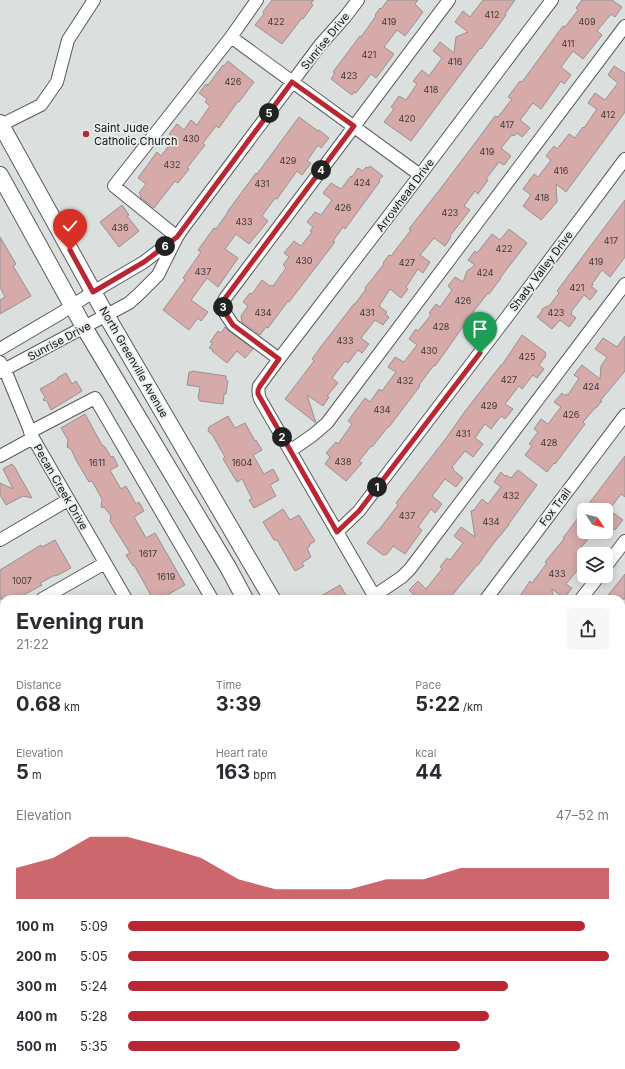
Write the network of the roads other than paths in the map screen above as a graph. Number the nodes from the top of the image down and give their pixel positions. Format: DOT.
graph roads {
  1 [pos="94,0"];
  2 [pos="258,0"];
  3 [pos="358,0"];
  4 [pos="449,0"];
  5 [pos="552,0"];
  6 [pos="625,26"];
  7 [pos="231,37"];
  8 [pos="292,82"];
  9 [pos="0,124"];
  10 [pos="354,126"];
  11 [pos="625,159"];
  12 [pos="0,175"];
  13 [pos="420,175"];
  14 [pos="177,237"];
  15 [pos="625,284"];
  16 [pos="93,292"];
  17 [pos="72,306"];
  18 [pos="106,315"];
  19 [pos="84,327"];
  20 [pos="0,349"];
  21 [pos="279,359"];
  22 [pos="2,368"];
  23 [pos="625,415"];
  24 [pos="31,435"];
  25 [pos="290,451"];
  26 [pos="0,456"];
  27 [pos="68,500"];
  28 [pos="337,532"];
  29 [pos="0,540"];
  30 [pos="625,541"];
  31 [pos="613,557"];
  32 [pos="105,563"];
  33 [pos="594,583"];
  34 [pos="49,595"];
  35 [pos="124,595"];
  36 [pos="210,595"];
  37 [pos="243,595"];
  38 [pos="270,595"];
  39 [pos="374,595"];
  40 [pos="378,595"];
  41 [pos="489,595"];
  42 [pos="584,595"];
  1 -- 9 [label="street"];
  2 -- 7 [label="street"];
  3 -- 8 [label="street, Sunrise Drive"];
  4 -- 10 [label="street"];
  5 -- 13 [label="street, Arrowhead Drive"];
  6 -- 25 [label="street"];
  7 -- 8 [label="street"];
  7 -- 14 [label="street"];
  8 -- 10 [label="street"];
  8 -- 14 [label="street, Sunrise Drive"];
  9 -- 16 [label="main road, North Greenville Avenue"];
  10 -- 13 [label="street"];
  10 -- 21 [label="street"];
  11 -- 28 [label="street, Shady Valley Drive"];
  12 -- 17 [label="main road"];
  13 -- 21 [label="street, Arrowhead Drive"];
  14 -- 16 [label="street, Sunrise Drive"];
  14 -- 18 [label="street, Sunrise Drive"];
  15 -- 40 [label="street"];
  16 -- 17 [label="street, Sunrise Drive"];
  16 -- 18 [label="main road, North Greenville Avenue"];
  17 -- 19 [label="main road"];
  17 -- 20 [label="street, Sunrise Drive"];
  18 -- 19 [label="street, Sunrise Drive"];
  18 -- 38 [label="main road, North Greenville Avenue"];
  19 -- 22 [label="street, Sunrise Drive"];
  19 -- 37 [label="main road"];
  21 -- 25 [label="street, Arrowhead Drive"];
  22 -- 24 [label="street, Pecan Creek Drive"];
  23 -- 41 [label="street, Fox Trail"];
  24 -- 26 [label="street"];
  24 -- 27 [label="street, Pecan Creek Drive"];
  24 -- 36 [label="street"];
  25 -- 28 [label="street"];
  27 -- 29 [label="street"];
  27 -- 32 [label="street, Pecan Creek Drive"];
  28 -- 39 [label="street"];
  30 -- 31 [label="street"];
  32 -- 34 [label="street"];
  32 -- 35 [label="street, Pecan Creek Drive"];
  33 -- 42 [label="street"];
}
